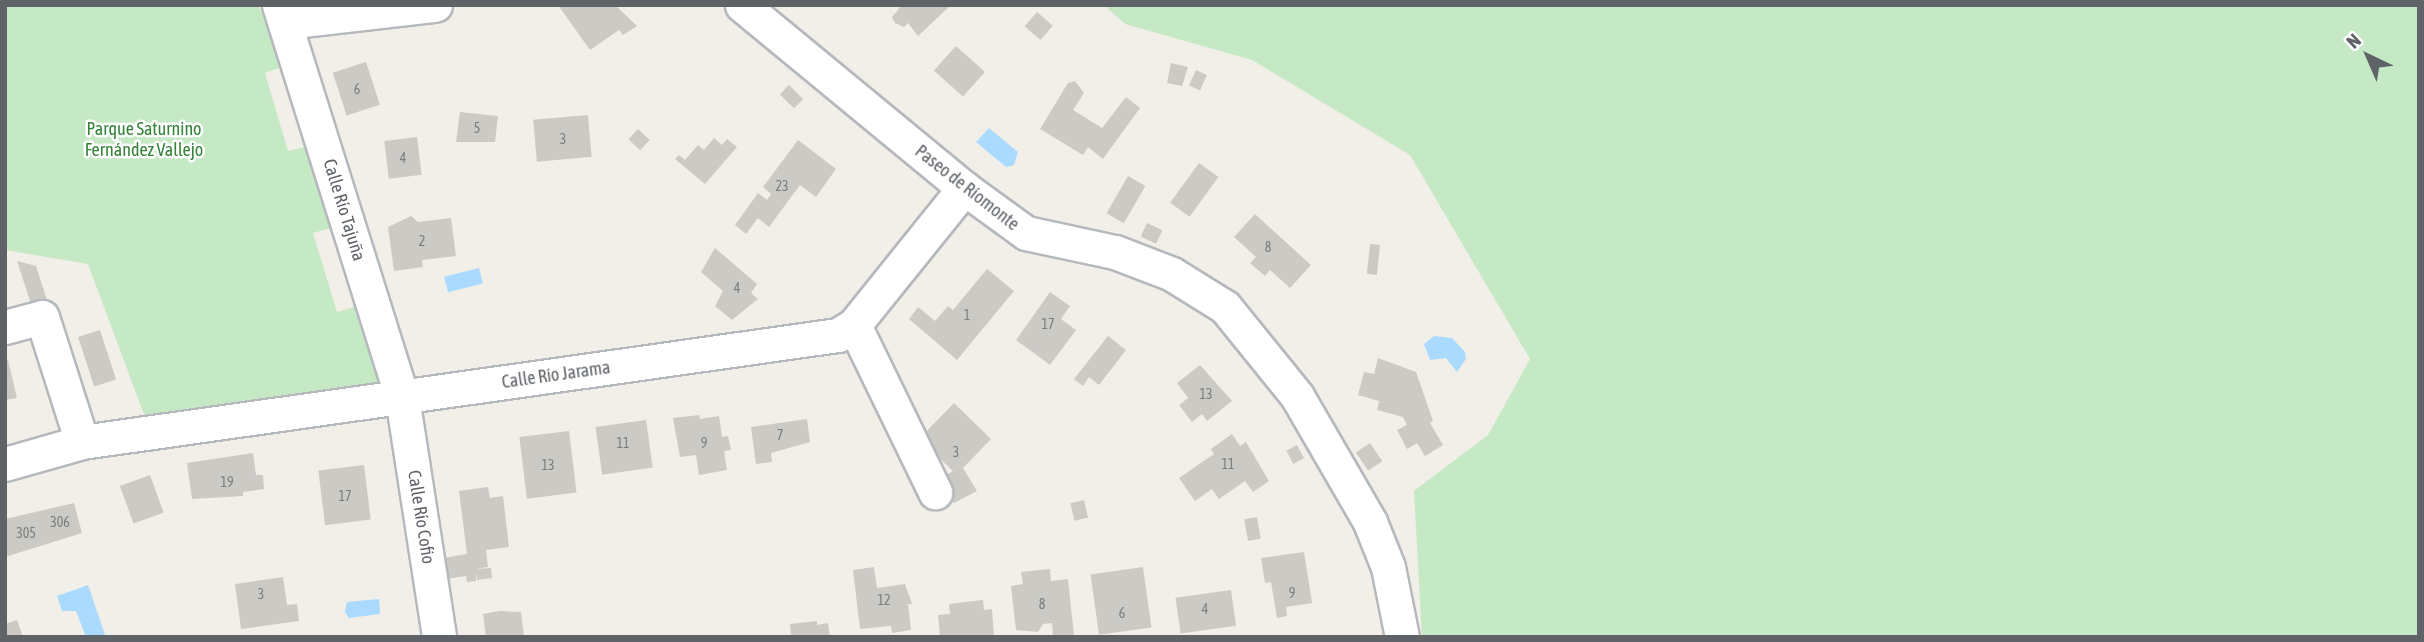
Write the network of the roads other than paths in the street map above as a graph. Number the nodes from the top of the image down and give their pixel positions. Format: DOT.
graph roads {
  1 [pos="435,5"];
  2 [pos="742,5"];
  3 [pos="282,14"];
  4 [pos="964,188"];
  5 [pos="853,325"];
  6 [pos="5,327"];
  7 [pos="402,397"];
  8 [pos="82,442"];
  9 [pos="5,464"];
  10 [pos="935,492"];
  11 [pos="434,634"];
  12 [pos="1402,637"];
  1 -- 3 [label="street"];
  2 -- 4 [label="street, Paseo de Ríomonte"];
  3 -- 7 [label="street, Calle Río Tajuña"];
  4 -- 5 [label="street, Calle Río Jarama"];
  4 -- 12 [label="street, Paseo de Ríomonte"];
  5 -- 7 [label="street, Calle Río Jarama"];
  5 -- 10 [label="street"];
  6 -- 8 [label="street"];
  7 -- 8 [label="street, Calle Río Jarama"];
  7 -- 11 [label="street, Calle Río Cofio"];
  8 -- 9 [label="street, Calle Río Jarama"];
}
